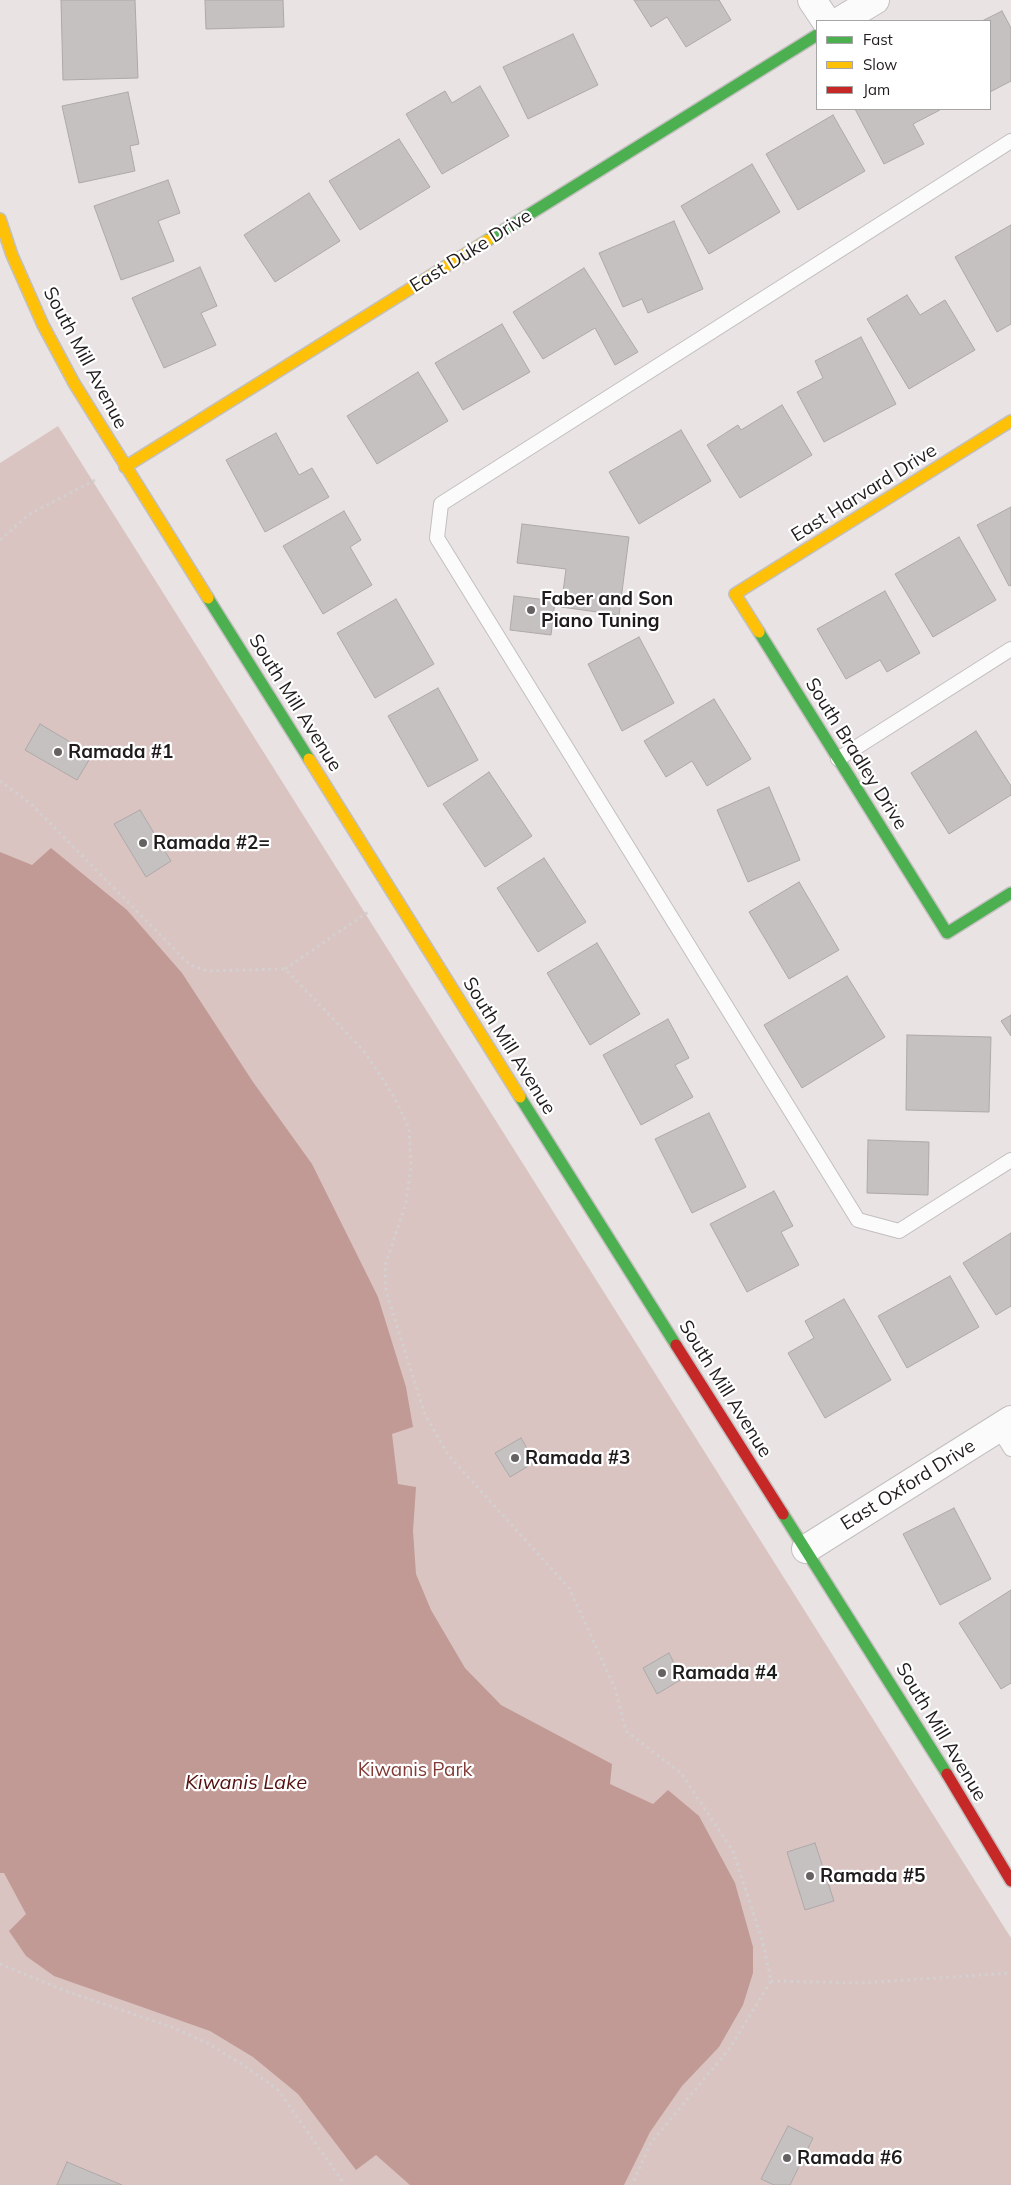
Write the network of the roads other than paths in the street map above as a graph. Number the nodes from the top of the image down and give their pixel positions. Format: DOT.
graph roads {
  1 [pos="812,0"];
  2 [pos="875,0"];
  3 [pos="825,20"];
  4 [pos="842,20"];
  5 [pos="816,36"];
  6 [pos="1011,140"];
  7 [pos="0,219"];
  8 [pos="6,257"];
  9 [pos="1011,421"];
  10 [pos="125,467"];
  11 [pos="736,594"];
  12 [pos="1011,650"];
  13 [pos="838,759"];
  14 [pos="1011,893"];
  15 [pos="1011,1160"];
  16 [pos="1007,1432"];
  17 [pos="806,1549"];
  18 [pos="1011,1881"];
  1 -- 3 [label="street"];
  2 -- 4 [label="street"];
  5 -- 10 [label="street, East Duke Drive"];
  6 -- 15 [label="lane"];
  7 -- 8 [label="street, South Mill Avenue"];
  8 -- 10 [label="street, South Mill Avenue"];
  9 -- 11 [label="street, East Harvard Drive"];
  10 -- 17 [label="street, South Mill Avenue"];
  11 -- 13 [label="street, South Bradley Drive"];
  12 -- 13 [label="lane"];
  13 -- 14 [label="street, South Bradley Drive"];
  16 -- 17 [label="street, East Oxford Drive"];
  17 -- 18 [label="street, South Mill Avenue"];
}
